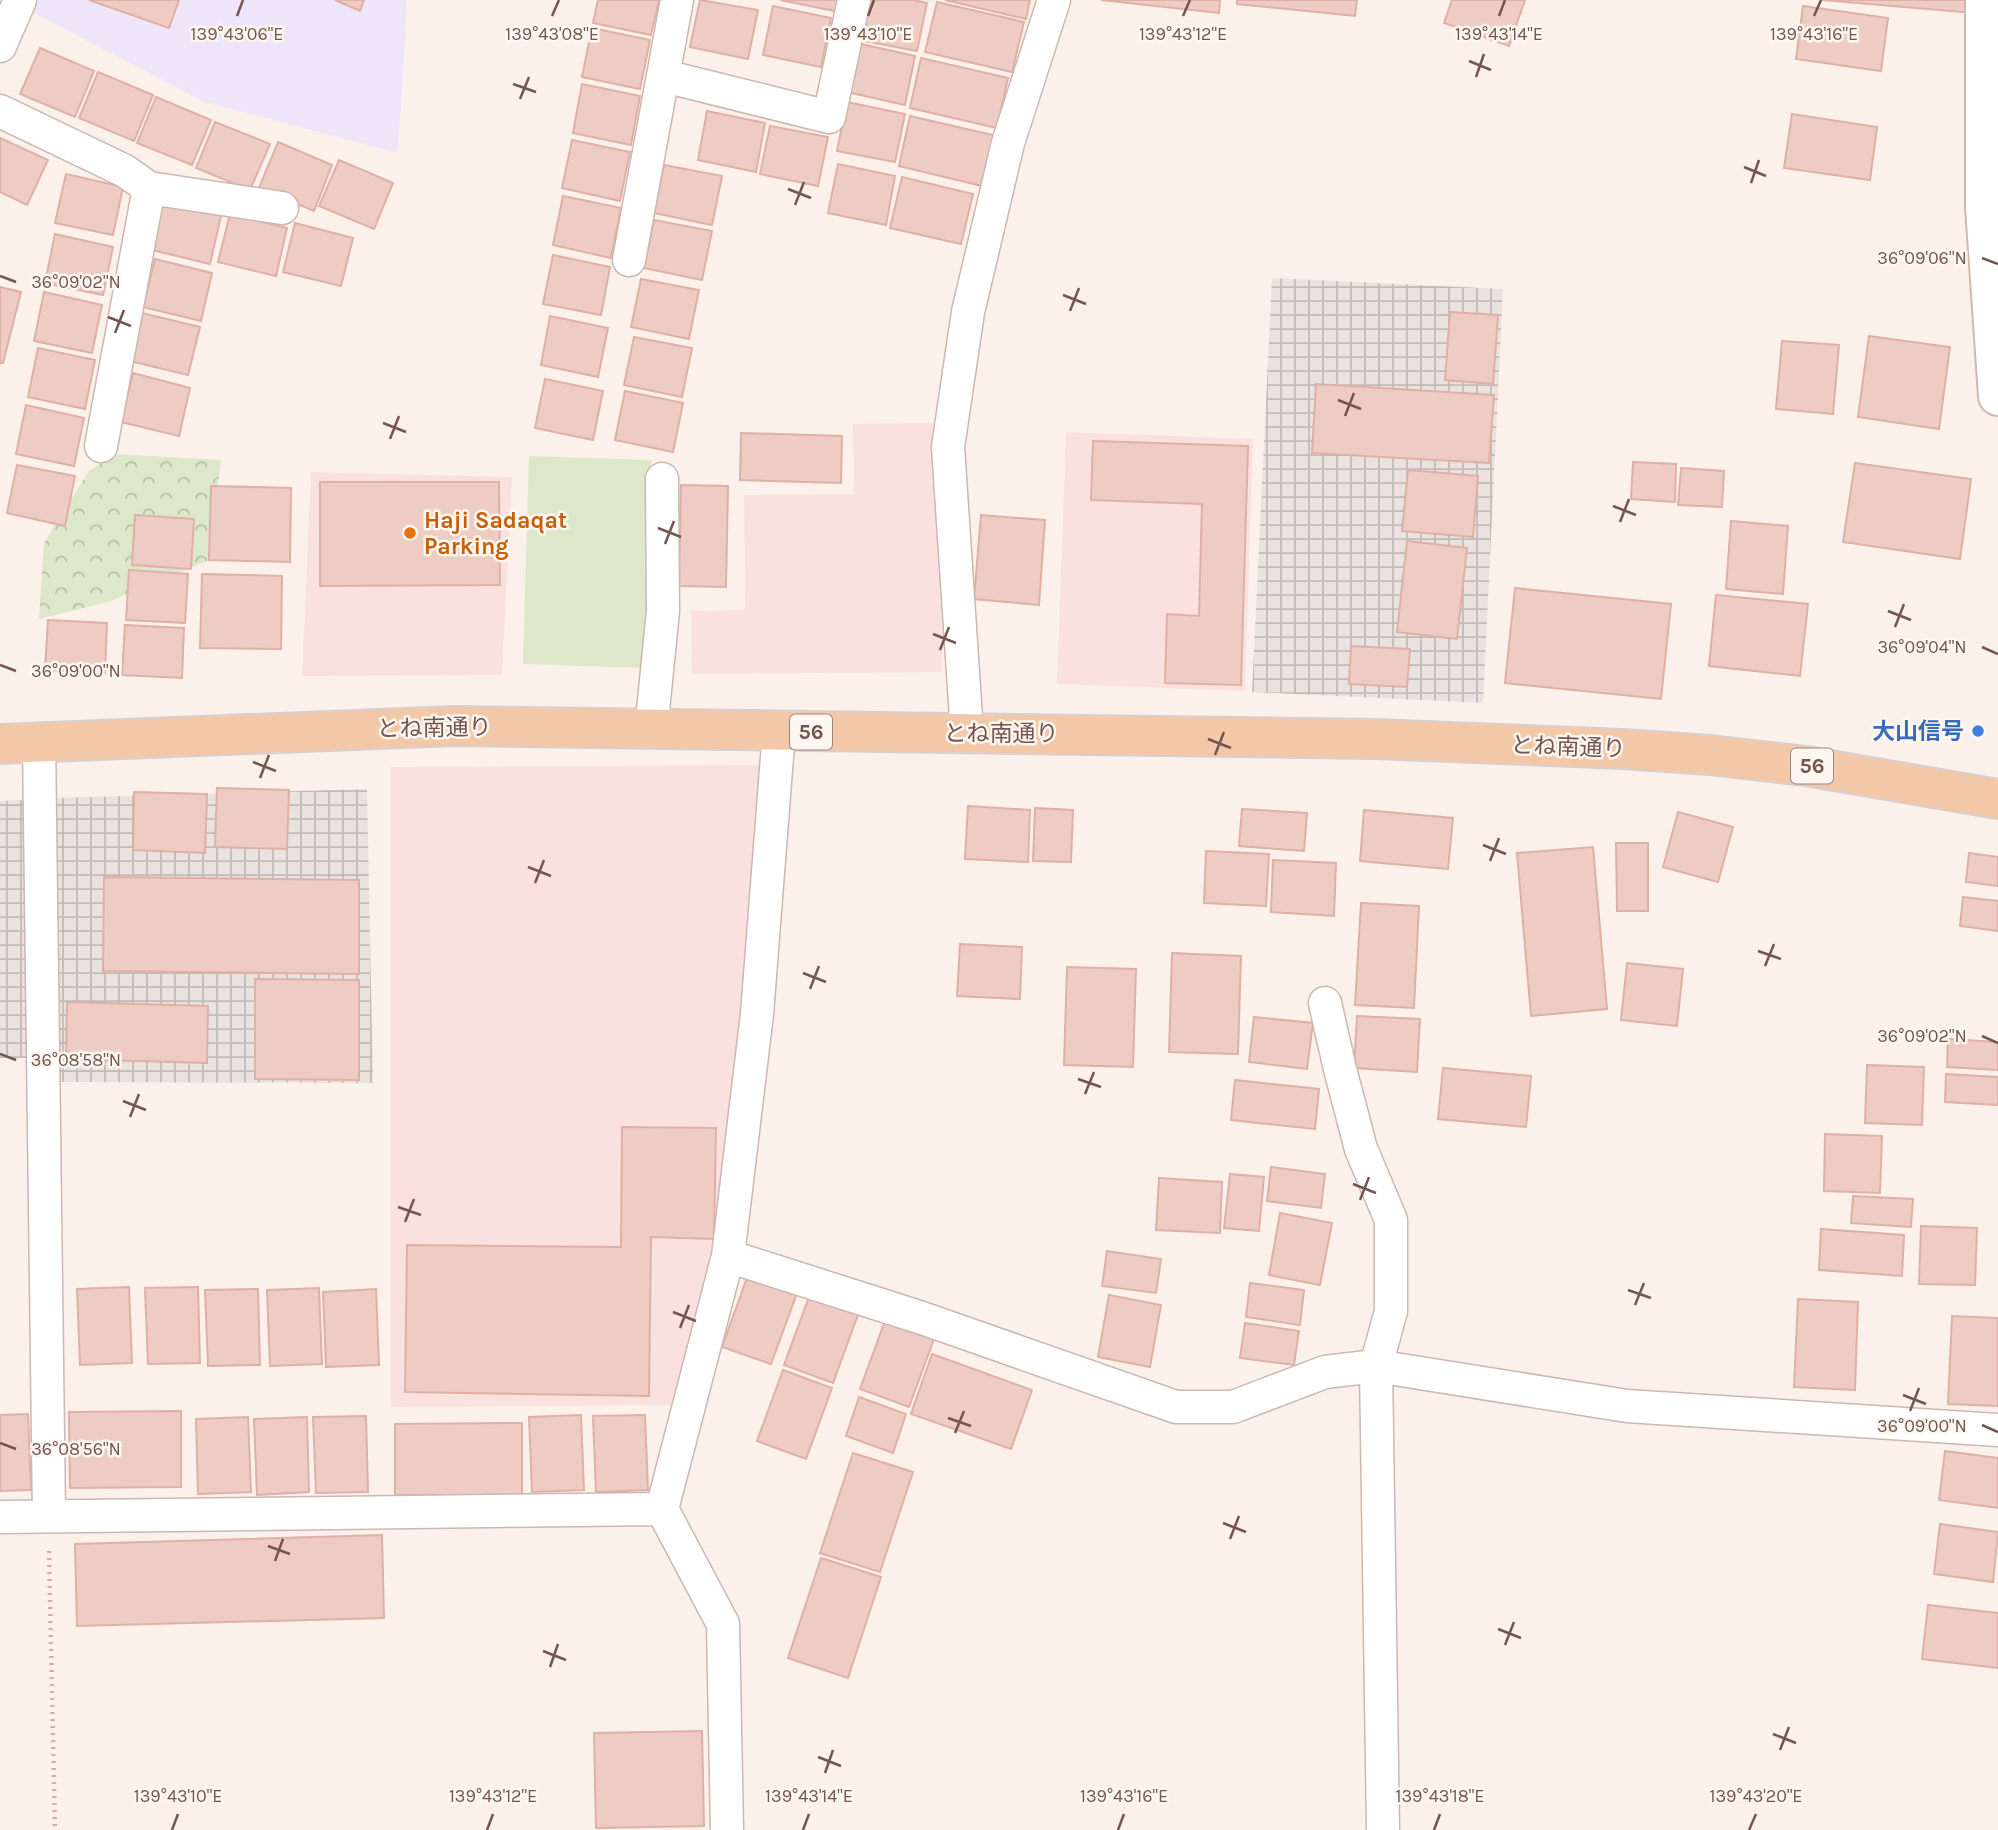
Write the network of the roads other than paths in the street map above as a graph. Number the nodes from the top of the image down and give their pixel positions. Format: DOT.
graph roads {
  1 [pos="20,0"];
  2 [pos="677,0"];
  3 [pos="854,0"];
  4 [pos="1054,0"];
  5 [pos="1985,0"];
  6 [pos="0,46"];
  7 [pos="664,76"];
  8 [pos="0,111"];
  9 [pos="149,188"];
  10 [pos="282,208"];
  11 [pos="629,260"];
  12 [pos="1998,396"];
  13 [pos="101,446"];
  14 [pos="662,479"];
  15 [pos="650,730"];
  16 [pos="779,731"];
  17 [pos="967,733"];
  18 [pos="39,741"];
  19 [pos="0,744"];
  20 [pos="1998,799"];
  21 [pos="1325,1003"];
  22 [pos="729,1256"];
  23 [pos="1376,1366"];
  24 [pos="1998,1430"];
  25 [pos="662,1509"];
  26 [pos="49,1516"];
  27 [pos="0,1517"];
  28 [pos="727,1830"];
  29 [pos="1382,1830"];
  1 -- 6 [label="street"];
  2 -- 7 [label="street"];
  3 -- 7 [label="street"];
  4 -- 17 [label="street"];
  5 -- 12 [label="street"];
  7 -- 11 [label="street"];
  8 -- 9 [label="street"];
  9 -- 10 [label="street"];
  9 -- 13 [label="street"];
  14 -- 15 [label="street"];
  15 -- 16 [label="main road, とね南通り / 56"];
  15 -- 18 [label="main road, とね南通り / 56"];
  16 -- 17 [label="main road, とね南通り / 56"];
  16 -- 22 [label="street"];
  17 -- 20 [label="main road, とね南通り / 56"];
  18 -- 19 [label="main road, とね南通り / 56"];
  18 -- 26 [label="street"];
  21 -- 23 [label="street"];
  22 -- 23 [label="street"];
  22 -- 25 [label="street"];
  23 -- 24 [label="street"];
  23 -- 29 [label="street"];
  25 -- 26 [label="street"];
  25 -- 28 [label="street"];
  26 -- 27 [label="street"];
}
